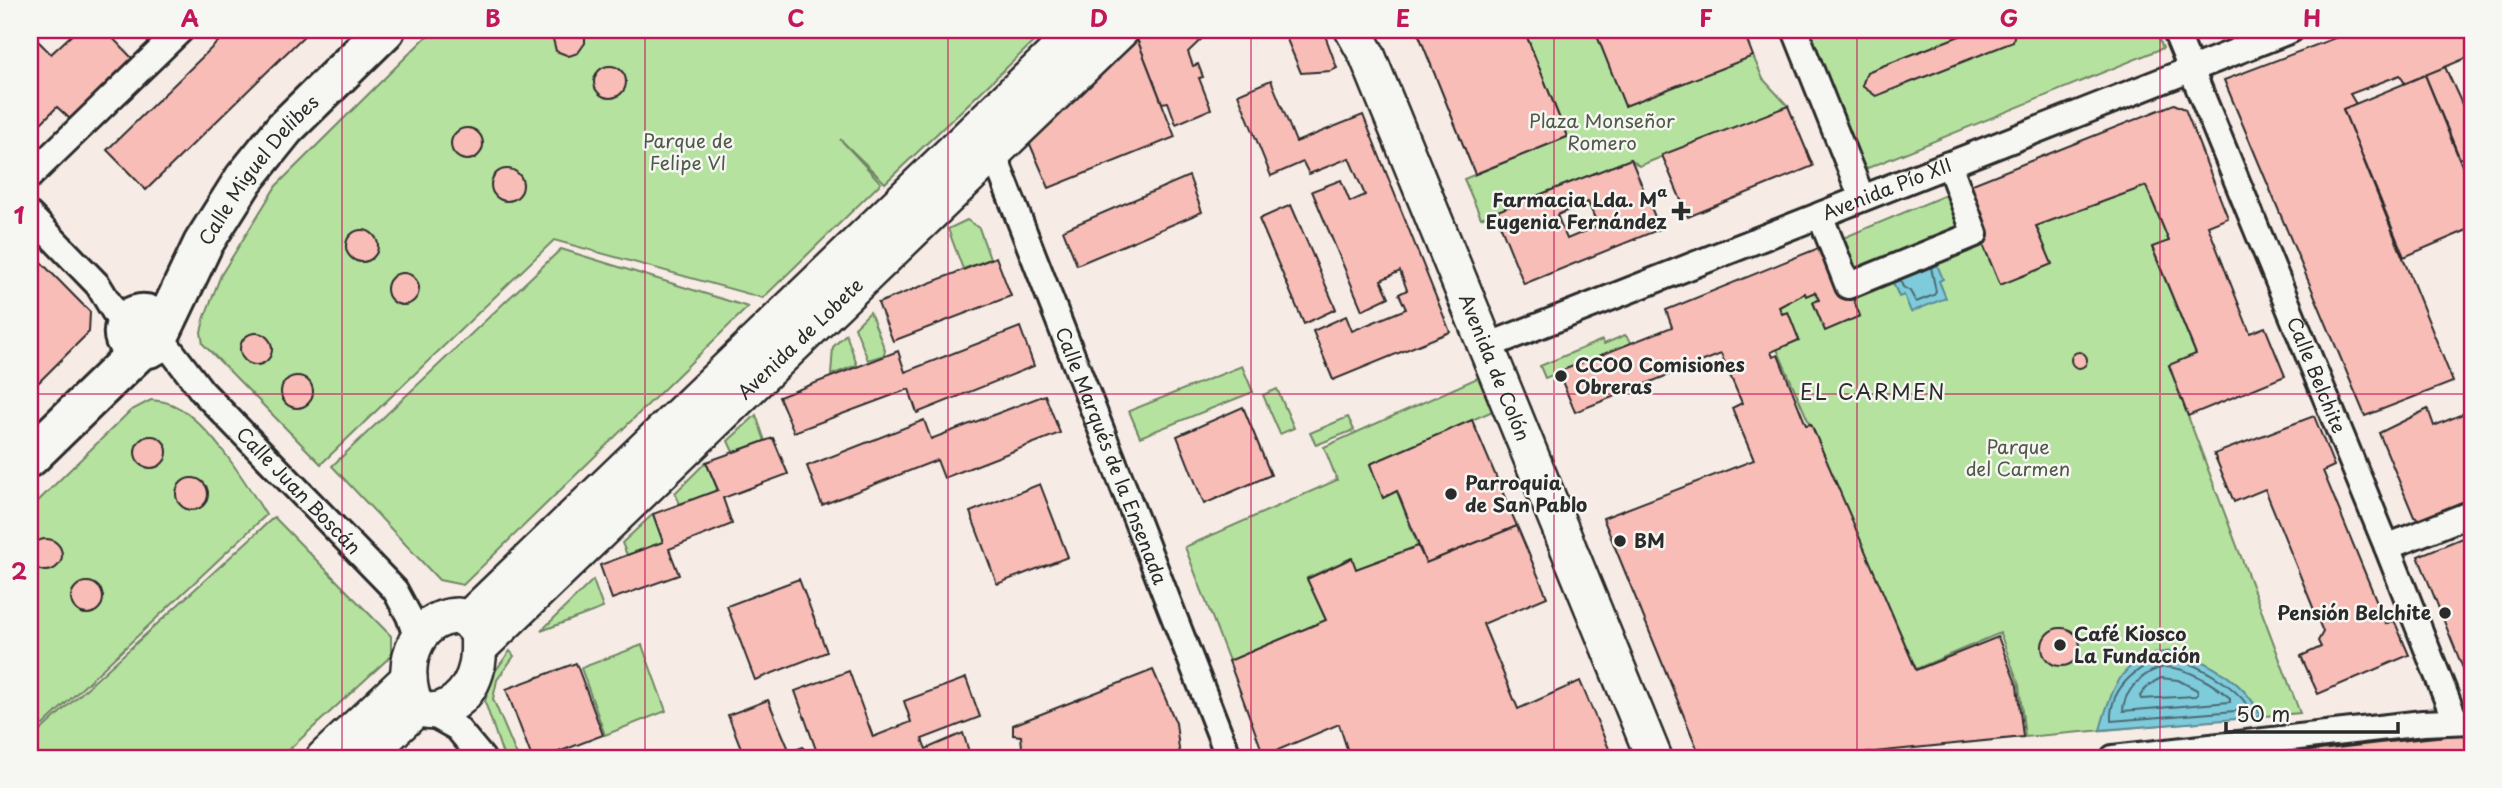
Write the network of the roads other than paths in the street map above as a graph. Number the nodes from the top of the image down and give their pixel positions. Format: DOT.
graph roads {
  1 [pos="181,30"];
  2 [pos="351,30"];
  3 [pos="385,30"];
  4 [pos="1079,30"];
  5 [pos="1121,30"];
  6 [pos="1777,30"];
  7 [pos="1796,30"];
  8 [pos="2175,30"];
  9 [pos="2291,30"];
  10 [pos="1360,38"];
  11 [pos="2191,69"];
  12 [pos="993,152"];
  13 [pos="1949,164"];
  14 [pos="30,176"];
  15 [pos="1839,179"];
  16 [pos="1872,195"];
  17 [pos="30,215"];
  18 [pos="1820,215"];
  19 [pos="143,332"];
  20 [pos="1485,347"];
  21 [pos="30,430"];
  22 [pos="30,457"];
  23 [pos="2472,513"];
  24 [pos="2387,547"];
  25 [pos="395,590"];
  26 [pos="464,628"];
  27 [pos="416,639"];
  28 [pos="465,692"];
  29 [pos="419,700"];
  30 [pos="2463,720"];
  31 [pos="324,758"];
  32 [pos="364,758"];
  33 [pos="482,758"];
  34 [pos="1229,758"];
  35 [pos="1654,758"];
  36 [pos="2113,758"];
  1 -- 14 [label="street"];
  2 -- 19 [label="main road, Calle Miguel Delibes"];
  3 -- 19 [label="main road, Calle Miguel Delibes"];
  4 -- 26 [label="main road, Avenida de Lobete"];
  5 -- 12 [label="main road, Avenida de Lobete"];
  6 -- 15 [label="street"];
  7 -- 16 [label="street"];
  8 -- 11 [label="street, Calle Belchite"];
  9 -- 11 [label="street, Avenida Pío XII"];
  10 -- 20 [label="main road, Avenida de Colón"];
  11 -- 13 [label="street, Avenida Pío XII"];
  11 -- 24 [label="street, Calle Belchite"];
  12 -- 26 [label="main road, Avenida de Lobete"];
  12 -- 34 [label="street, Calle Marqués de la Ensenada"];
  13 -- 16 [label="street, Avenida Pío XII"];
  13 -- 18 [label="street"];
  16 -- 18 [label="street, Avenida Pío XII"];
  17 -- 19 [label="street, Calle Juan Boscán"];
  18 -- 20 [label="street, Avenida Pío XII"];
  19 -- 21 [label="main road"];
  19 -- 22 [label="main road"];
  19 -- 25 [label="street, Calle Juan Boscán"];
  20 -- 35 [label="main road, Avenida de Colón"];
  23 -- 24 [label="street"];
  24 -- 30 [label="street, Calle Belchite"];
  25 -- 26 [label="street, Calle Juan Boscán"];
  25 -- 27 [label="street, Calle Juan Boscán"];
  26 -- 27 [label="main road"];
  26 -- 28 [label="main road"];
  27 -- 29 [label="main road"];
  28 -- 29 [label="main road"];
  28 -- 33 [label="street"];
  29 -- 31 [label="main road"];
  29 -- 32 [label="main road"];
  29 -- 33 [label="street"];
  30 -- 36 [label="street"];
}
